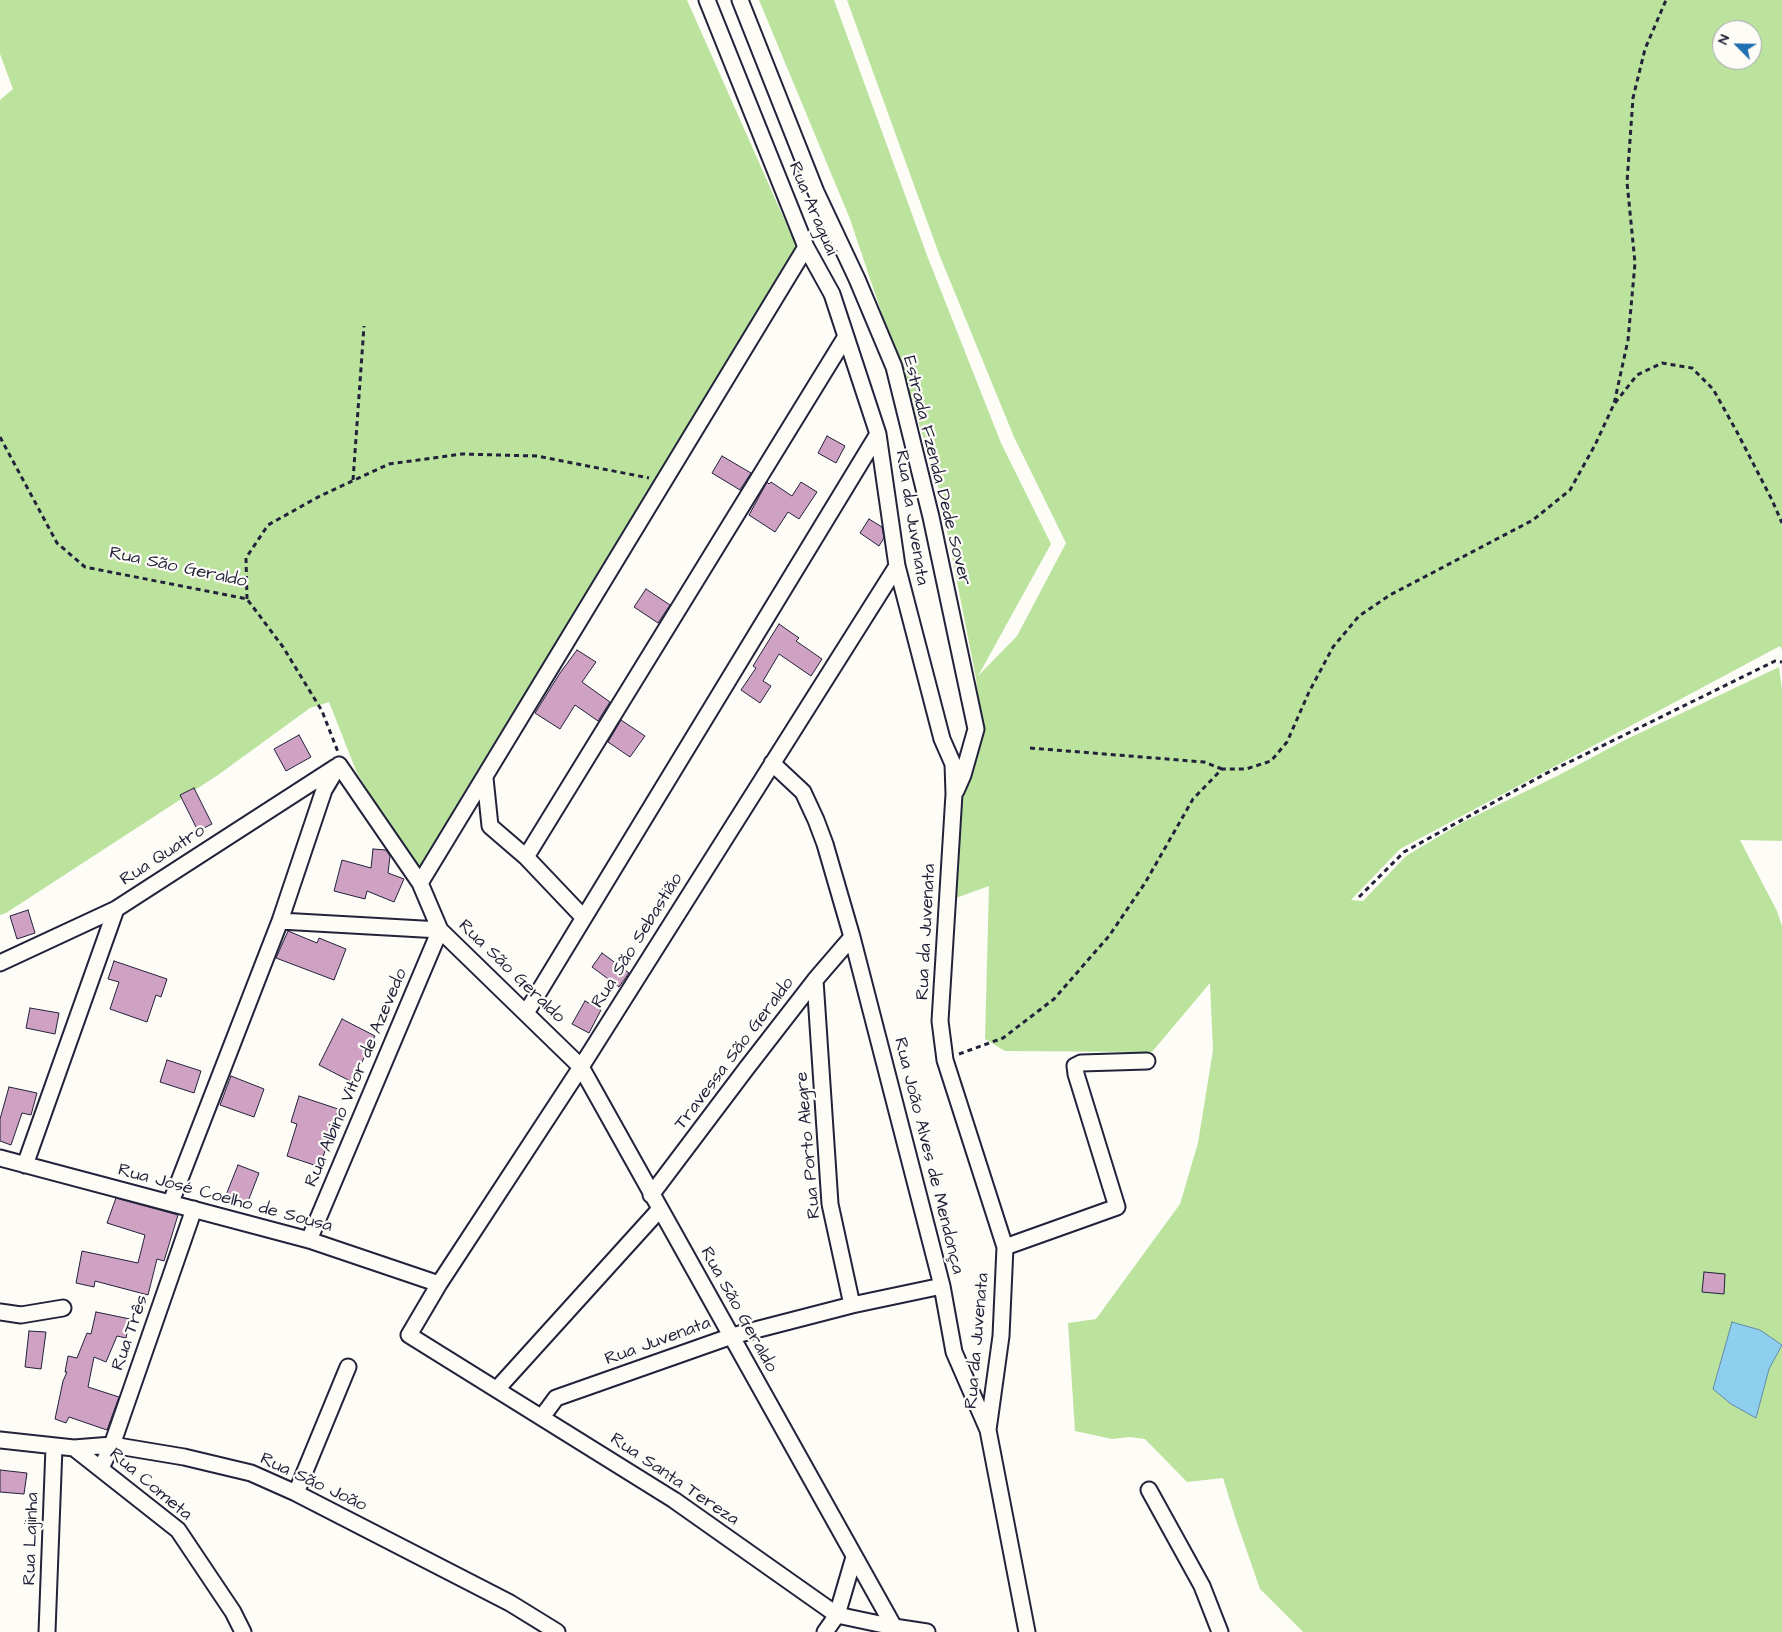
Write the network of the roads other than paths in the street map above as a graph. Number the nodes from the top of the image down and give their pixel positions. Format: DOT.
graph roads {
  1 [pos="707,0"];
  2 [pos="740,0"];
  3 [pos="806,248"];
  4 [pos="845,338"];
  5 [pos="878,434"];
  6 [pos="897,566"];
  7 [pos="772,763"];
  8 [pos="339,765"];
  9 [pos="485,778"];
  10 [pos="954,794"];
  11 [pos="526,857"];
  12 [pos="420,883"];
  13 [pos="116,909"];
  14 [pos="583,917"];
  15 [pos="280,921"];
  16 [pos="440,930"];
  17 [pos="852,937"];
  18 [pos="0,963"];
  19 [pos="814,980"];
  20 [pos="526,1013"];
  21 [pos="1147,1061"];
  22 [pos="581,1067"];
  23 [pos="0,1158"];
  24 [pos="25,1165"];
  25 [pos="651,1195"];
  26 [pos="171,1202"];
  27 [pos="194,1209"];
  28 [pos="660,1209"];
  29 [pos="309,1240"];
  30 [pos="1005,1247"];
  31 [pos="439,1284"];
  32 [pos="942,1286"];
  33 [pos="852,1305"];
  34 [pos="63,1308"];
  35 [pos="0,1312"];
  36 [pos="409,1335"];
  37 [pos="732,1336"];
  38 [pos="348,1367"];
  39 [pos="497,1389"];
  40 [pos="542,1417"];
  41 [pos="988,1430"];
  42 [pos="0,1440"];
  43 [pos="112,1444"];
  44 [pos="54,1447"];
  45 [pos="74,1448"];
  46 [pos="101,1468"];
  47 [pos="1148,1490"];
  48 [pos="296,1493"];
  49 [pos="854,1557"];
  50 [pos="837,1616"];
  51 [pos="894,1627"];
  52 [pos="47,1632"];
  53 [pos="243,1632"];
  54 [pos="557,1632"];
  55 [pos="825,1632"];
  56 [pos="927,1632"];
  57 [pos="1027,1632"];
  58 [pos="1220,1632"];
  1 -- 3 [label="street, Rua Araguai"];
  2 -- 10 [label="street, Estrada Fzenda Dede Sover"];
  3 -- 4 [label="street, Rua Araguai"];
  3 -- 9 [label="street"];
  4 -- 5 [label="street, Rua Araguai"];
  4 -- 11 [label="street"];
  5 -- 6 [label="street, Rua da Juvenata"];
  5 -- 14 [label="street"];
  6 -- 7 [label="street, Rua São Sebastião"];
  6 -- 10 [label="street, Rua da Juvenata"];
  7 -- 17 [label="street, Rua João Alves de Mendonça"];
  7 -- 22 [label="street, Rua São Sebastião"];
  8 -- 12 [label="street, Rua São Geraldo"];
  8 -- 13 [label="street, Rua Quatro"];
  8 -- 15 [label="street"];
  9 -- 11 [label="street"];
  9 -- 12 [label="street"];
  10 -- 30 [label="street, Rua da Juvenata"];
  11 -- 14 [label="street"];
  12 -- 16 [label="street, Rua São Geraldo"];
  13 -- 18 [label="street, Rua Quatro"];
  13 -- 24 [label="street"];
  14 -- 20 [label="street"];
  15 -- 16 [label="street"];
  15 -- 26 [label="street"];
  16 -- 20 [label="street, Rua São Geraldo"];
  16 -- 29 [label="street, Rua Albino Vitor de Azevedo"];
  17 -- 19 [label="street, Travessa São Geraldo"];
  17 -- 32 [label="street, Rua João Alves de Mendonça"];
  19 -- 25 [label="street, Travessa São Geraldo"];
  19 -- 33 [label="street, Rua Porto Alegre"];
  20 -- 22 [label="street, Rua São Geraldo"];
  21 -- 30 [label="street"];
  22 -- 25 [label="street, Rua São Geraldo"];
  22 -- 31 [label="street, Rua São Sebastião"];
  23 -- 24 [label="street, Rua José Coelho de Sousa"];
  24 -- 26 [label="street, Rua José Coelho de Sousa"];
  25 -- 28 [label="street, Rua São Geraldo"];
  26 -- 27 [label="street, Rua José Coelho de Sousa"];
  27 -- 29 [label="street, Rua José Coelho de Sousa"];
  27 -- 43 [label="street, Rua Três"];
  28 -- 37 [label="street, Rua São Geraldo"];
  28 -- 39 [label="street"];
  29 -- 31 [label="street, Rua José Coelho de Sousa"];
  30 -- 41 [label="street, Rua da Juvenata"];
  31 -- 36 [label="street, Rua São Sebastião"];
  32 -- 33 [label="street, Rua Juvenata"];
  32 -- 41 [label="street, Rua João Alves de Mendonça"];
  33 -- 37 [label="street, Rua Juvenata"];
  34 -- 35 [label="street"];
  36 -- 39 [label="street, Rua Santa Tereza"];
  37 -- 40 [label="street, Rua Juvenata"];
  37 -- 49 [label="street, Rua São Geraldo"];
  38 -- 48 [label="street"];
  39 -- 40 [label="street, Rua Santa Tereza"];
  40 -- 50 [label="street, Rua Santa Tereza"];
  41 -- 57 [label="street, Rua João Alves de Mendonça"];
  42 -- 44 [label="street, Rua São João"];
  43 -- 45 [label="street, Rua São João"];
  43 -- 46 [label="street, Rua Três"];
  43 -- 48 [label="street, Rua São João"];
  44 -- 45 [label="street, Rua São João"];
  44 -- 52 [label="street, Rua Lajinha"];
  45 -- 46 [label="street, Rua Cometa"];
  46 -- 53 [label="street, Rua Cometa"];
  47 -- 58 [label="street"];
  48 -- 54 [label="street, Rua São João"];
  49 -- 50 [label="street"];
  49 -- 51 [label="street, Rua São Geraldo"];
  50 -- 51 [label="street, Rua Santa Tereza"];
  50 -- 55 [label="street"];
  51 -- 56 [label="street, Rua Santa Tereza"];
}
